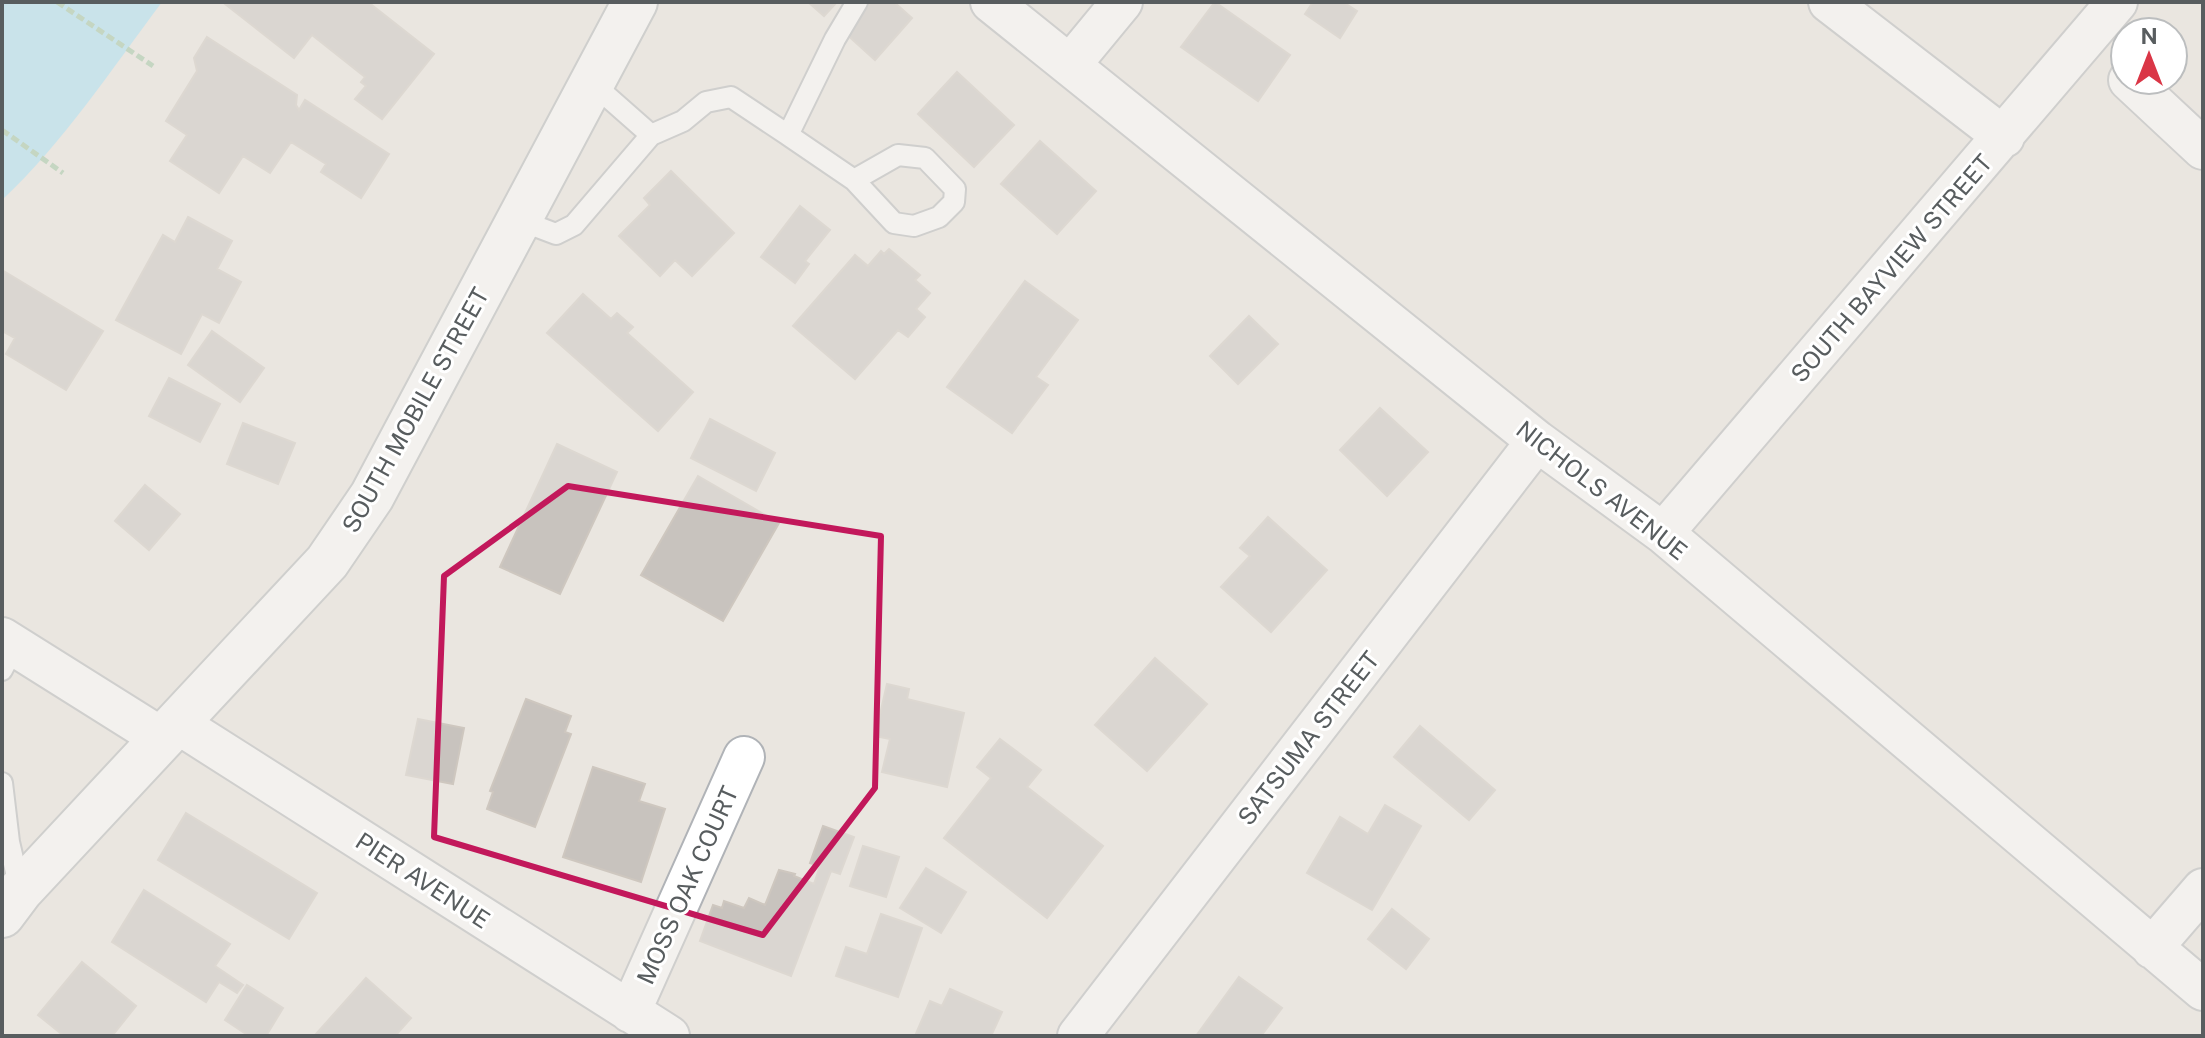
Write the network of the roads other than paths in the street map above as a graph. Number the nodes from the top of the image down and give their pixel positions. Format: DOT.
graph roads {
  1 [pos="635,2"];
  2 [pos="857,2"];
  3 [pos="991,2"];
  4 [pos="1122,2"];
  5 [pos="1829,2"];
  6 [pos="2117,2"];
  7 [pos="2086,40"];
  8 [pos="2109,61"];
  9 [pos="1070,65"];
  10 [pos="592,83"];
  11 [pos="2146,96"];
  12 [pos="651,135"];
  13 [pos="788,135"];
  14 [pos="2004,137"];
  15 [pos="2203,149"];
  16 [pos="854,180"];
  17 [pos="519,220"];
  18 [pos="1537,441"];
  19 [pos="1663,533"];
  20 [pos="6,651"];
  21 [pos="170,731"];
  22 [pos="744,757"];
  23 [pos="2,783"];
  24 [pos="2203,889"];
  25 [pos="11,903"];
  26 [pos="2152,948"];
  27 [pos="2203,990"];
  28 [pos="630,1012"];
  29 [pos="669,1036"];
  30 [pos="1078,1036"];
  1 -- 10 [label="main road, SOUTH MOBILE STREET"];
  2 -- 13 [label="lane"];
  3 -- 9 [label="street, NICHOLS AVENUE"];
  4 -- 9 [label="street"];
  5 -- 14 [label="street"];
  6 -- 7 [label="street, SOUTH BAYVIEW STREET"];
  7 -- 8 [label="street"];
  7 -- 14 [label="street, SOUTH BAYVIEW STREET"];
  9 -- 18 [label="street, NICHOLS AVENUE"];
  10 -- 12 [label="lane"];
  10 -- 17 [label="main road, SOUTH MOBILE STREET"];
  11 -- 15 [label="street"];
  12 -- 13 [label="lane"];
  12 -- 17 [label="lane"];
  13 -- 16 [label="lane"];
  14 -- 19 [label="street, SOUTH BAYVIEW STREET"];
  16 -- 16 [label="lane"];
  17 -- 21 [label="main road, SOUTH MOBILE STREET"];
  18 -- 19 [label="street, NICHOLS AVENUE"];
  18 -- 30 [label="street, SATSUMA STREET"];
  19 -- 26 [label="street, NICHOLS AVENUE"];
  20 -- 21 [label="street, PIER AVENUE"];
  21 -- 25 [label="main road, SOUTH MOBILE STREET"];
  21 -- 28 [label="street, PIER AVENUE"];
  22 -- 28 [label="street, MOSS OAK COURT"];
  23 -- 25 [label="lane"];
  24 -- 26 [label="street"];
  26 -- 27 [label="street, NICHOLS AVENUE"];
  28 -- 29 [label="street, PIER AVENUE"];
}
